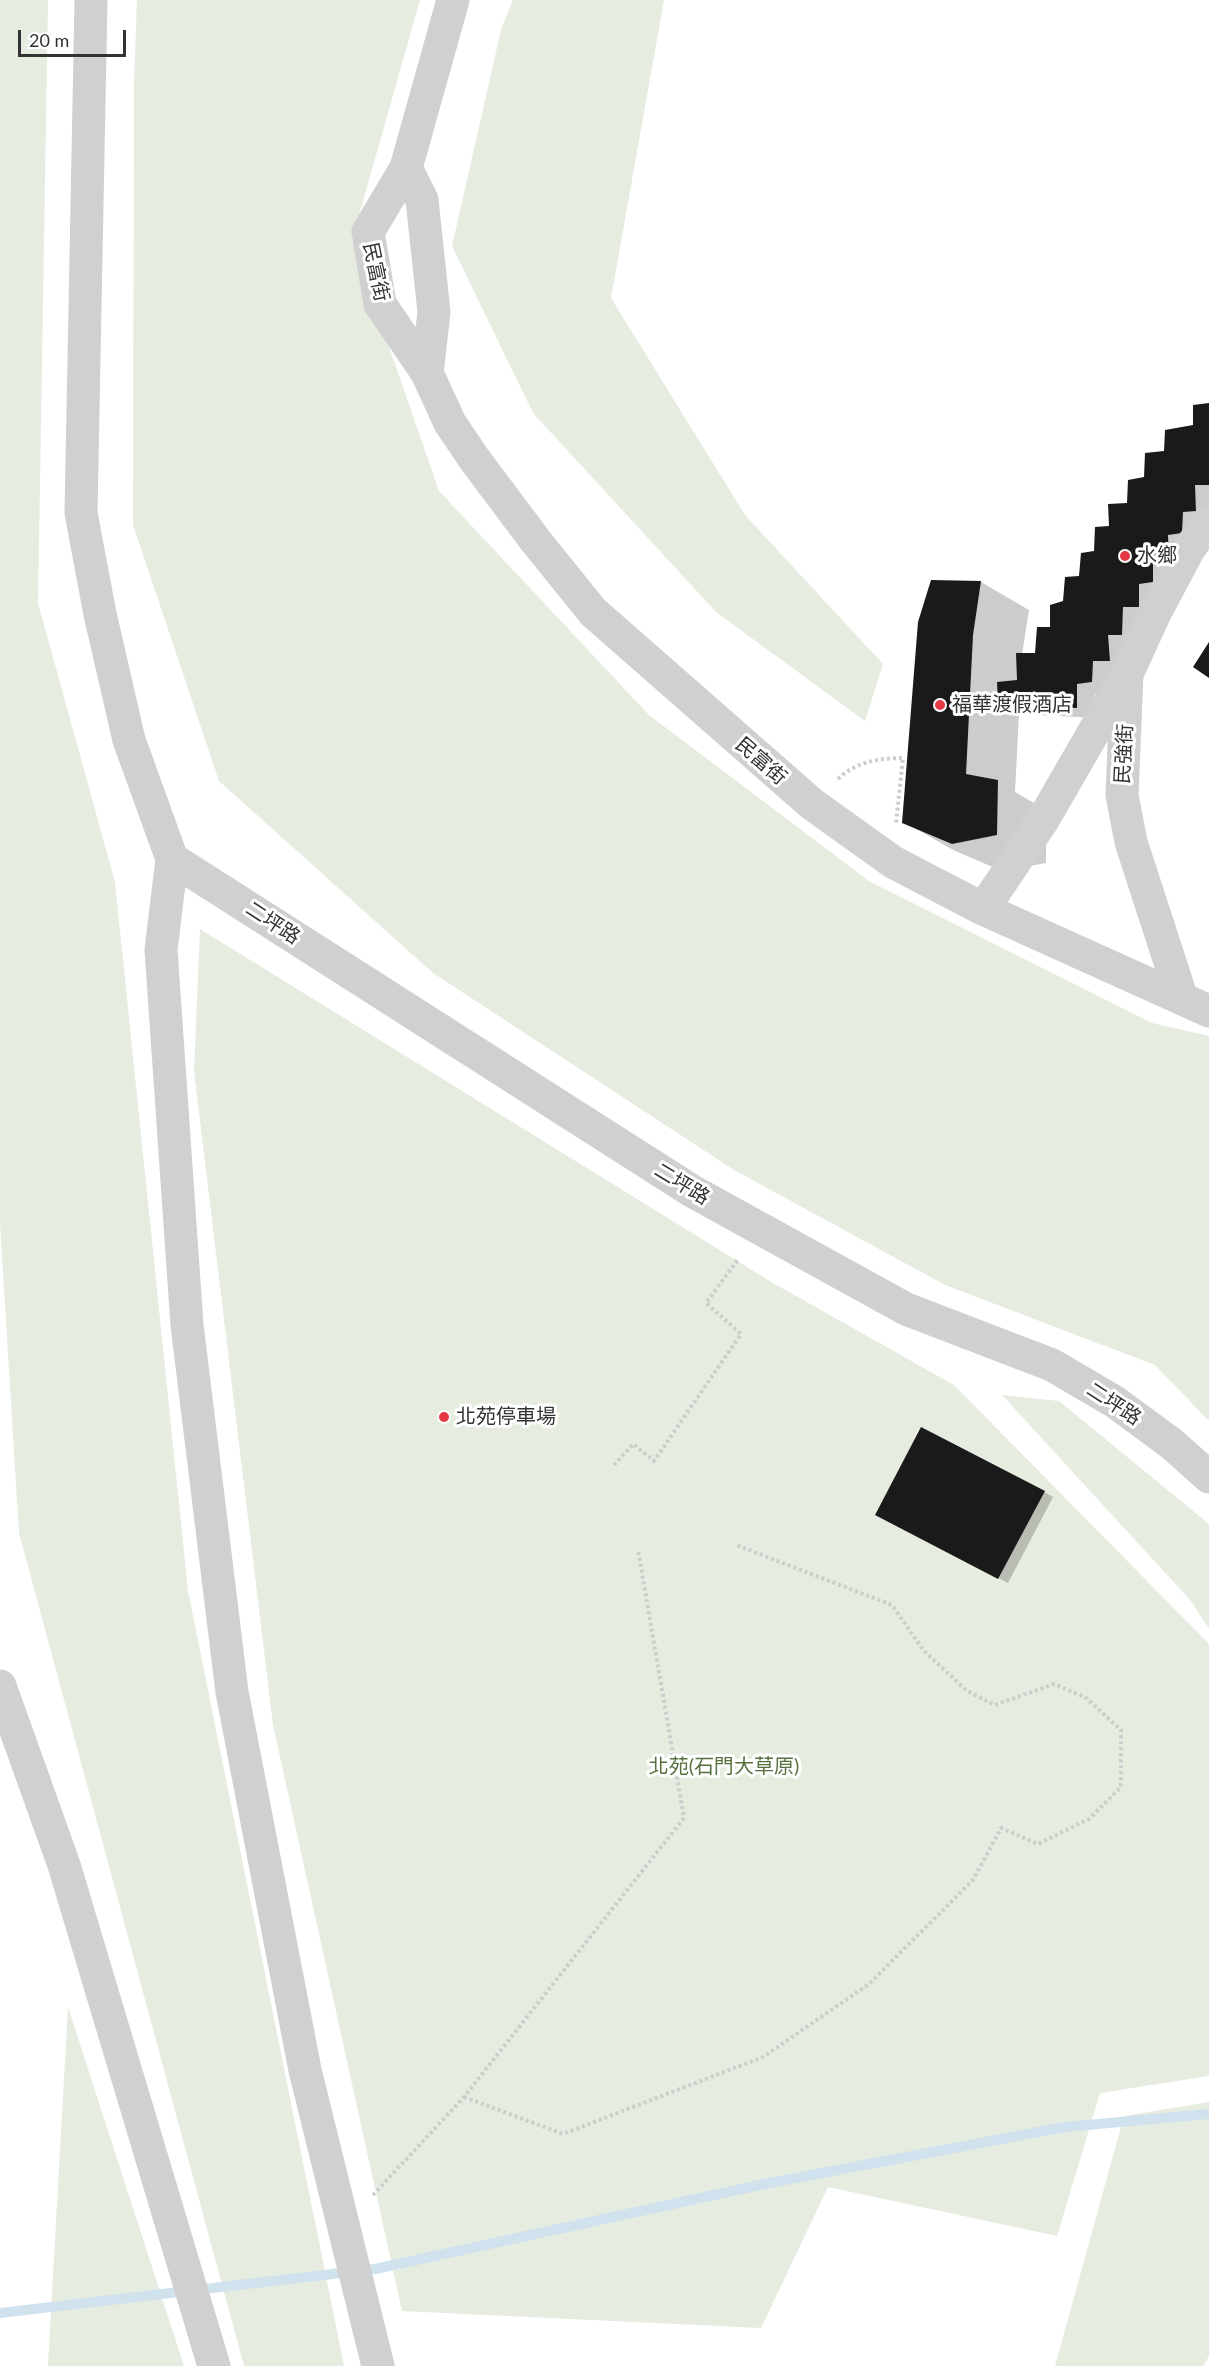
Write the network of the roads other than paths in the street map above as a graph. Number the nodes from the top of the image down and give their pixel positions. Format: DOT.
graph roads {
  1 [pos="91,0"];
  2 [pos="453,0"];
  3 [pos="406,168"];
  4 [pos="427,373"];
  5 [pos="1209,521"];
  6 [pos="1127,674"];
  7 [pos="172,859"];
  8 [pos="983,909"];
  9 [pos="1195,1005"];
  10 [pos="1209,1477"];
  11 [pos="0,1686"];
  12 [pos="214,2366"];
  13 [pos="378,2366"];
  1 -- 7 [label="street"];
  2 -- 3 [label="street, 民富街"];
  3 -- 4 [label="street"];
  3 -- 4 [label="street, 民富街"];
  4 -- 8 [label="street, 民富街"];
  5 -- 6 [label="street, 民強街"];
  6 -- 8 [label="street"];
  6 -- 9 [label="street, 民強街"];
  7 -- 10 [label="street, 二坪路"];
  7 -- 13 [label="street"];
  8 -- 9 [label="street, 民富街"];
  11 -- 12 [label="street"];
}
